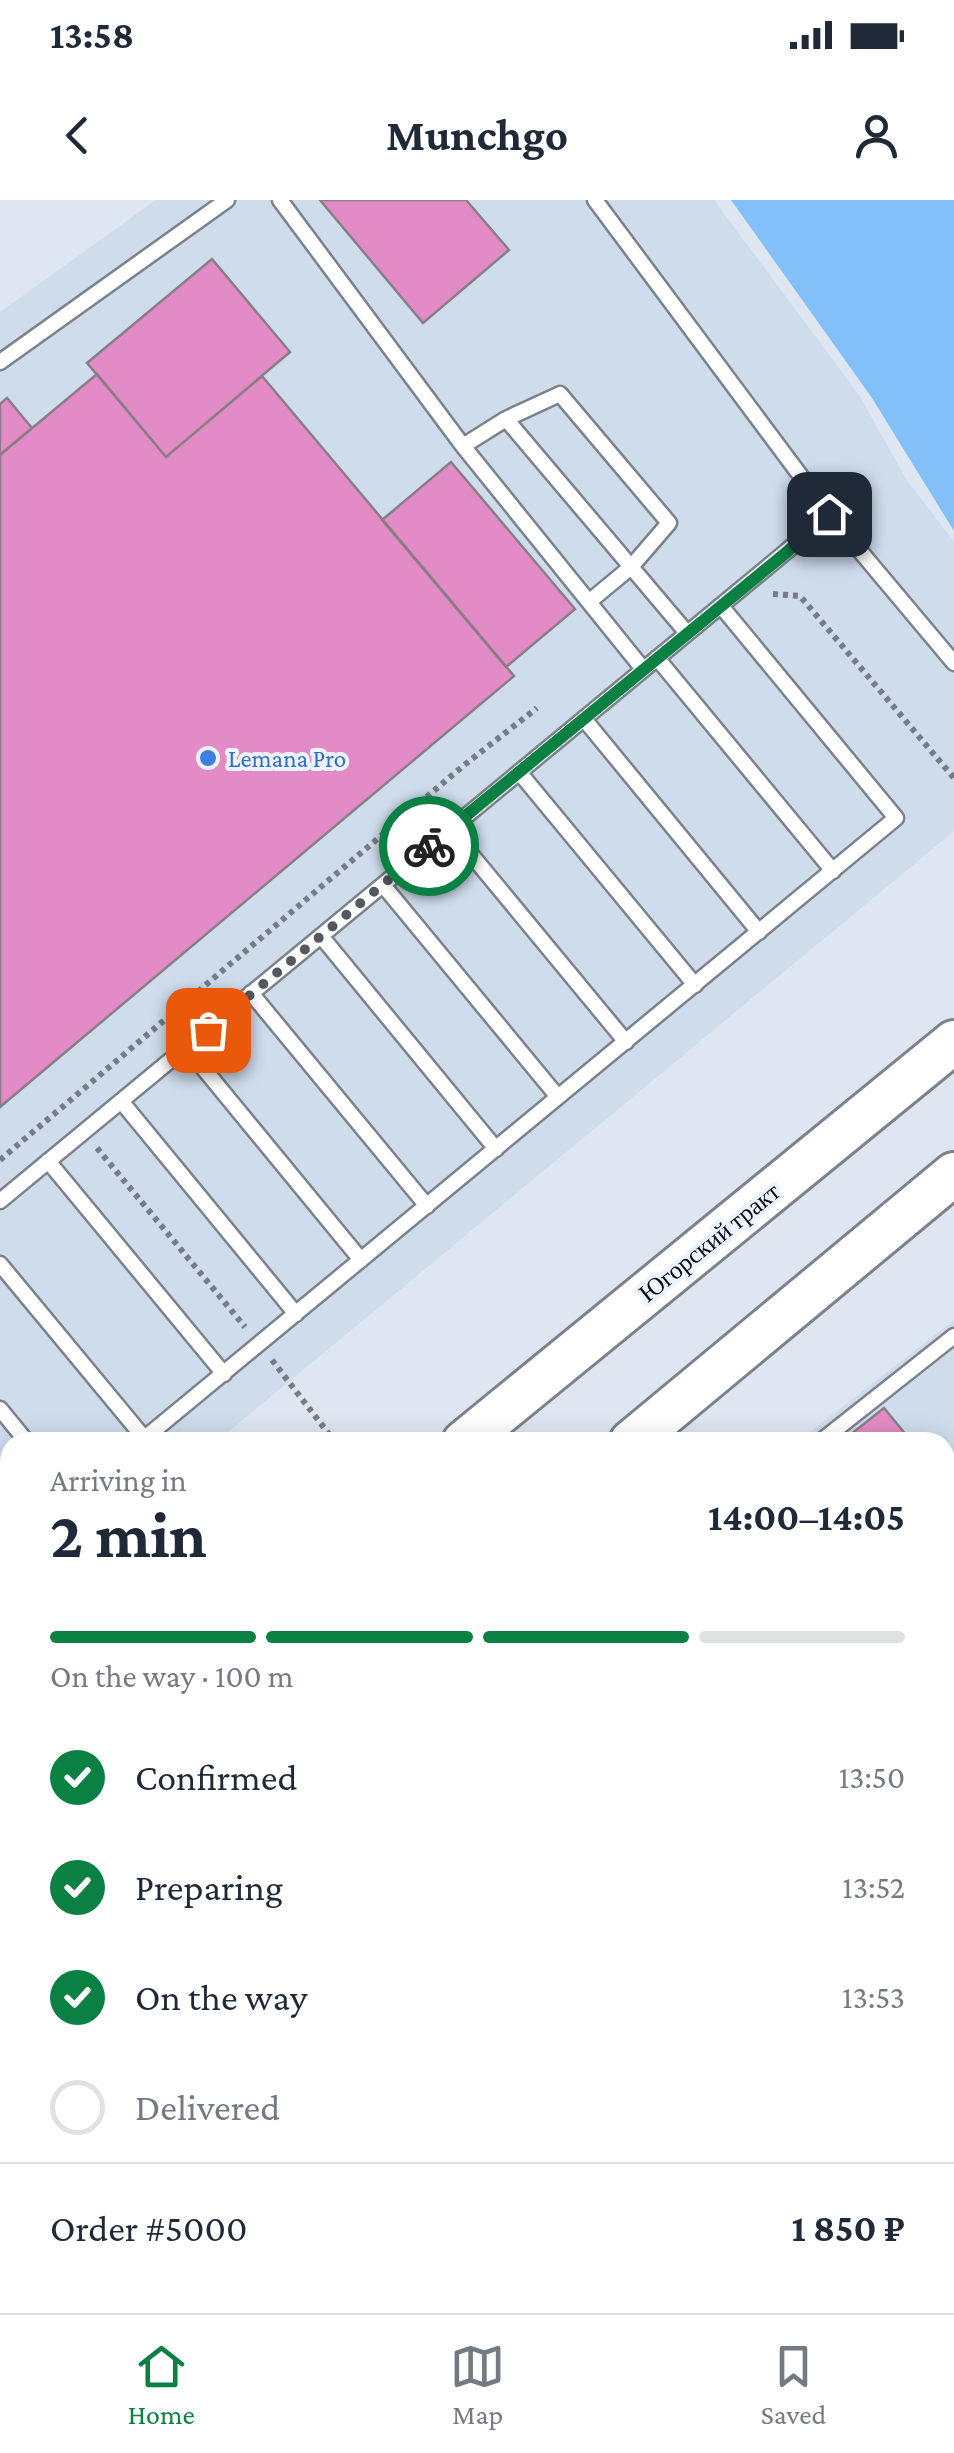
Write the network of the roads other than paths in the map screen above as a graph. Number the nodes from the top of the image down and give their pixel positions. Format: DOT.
graph roads {
  1 [pos="227,200"];
  2 [pos="280,200"];
  3 [pos="595,200"];
  4 [pos="0,362"];
  5 [pos="506,420"];
  6 [pos="463,446"];
  7 [pos="829,514"];
  8 [pos="631,566"];
  9 [pos="590,601"];
  10 [pos="721,606"];
  11 [pos="688,633"];
  12 [pos="657,658"];
  13 [pos="954,663"];
  14 [pos="644,669"];
  15 [pos="584,719"];
  16 [pos="520,772"];
  17 [pos="450,829"];
  18 [pos="833,871"];
  19 [pos="382,885"];
  20 [pos="759,932"];
  21 [pos="321,936"];
  22 [pos="695,984"];
  23 [pos="251,993"];
  24 [pos="626,1042"];
  25 [pos="954,1042"];
  26 [pos="186,1048"];
  27 [pos="558,1098"];
  28 [pos="121,1101"];
  29 [pos="496,1149"];
  30 [pos="48,1161"];
  31 [pos="954,1174"];
  32 [pos="0,1201"];
  33 [pos="427,1206"];
  34 [pos="362,1260"];
  35 [pos="0,1264"];
  36 [pos="296,1314"];
  37 [pos="954,1336"];
  38 [pos="224,1374"];
  39 [pos="0,1409"];
  40 [pos="20,1432"];
  41 [pos="135,1432"];
  42 [pos="153,1432"];
  43 [pos="476,1432"];
  44 [pos="643,1432"];
  45 [pos="833,1432"];
  1 -- 4 [label="lane"];
  2 -- 6 [label="lane"];
  3 -- 7 [label="lane"];
  5 -- 6 [label="lane"];
  5 -- 8 [label="lane"];
  5 -- 8 [label="lane"];
  6 -- 9 [label="lane"];
  7 -- 10 [label="lane"];
  7 -- 13 [label="lane"];
  8 -- 9 [label="lane"];
  8 -- 11 [label="lane"];
  9 -- 14 [label="lane"];
  10 -- 11 [label="lane"];
  10 -- 18 [label="lane"];
  11 -- 12 [label="lane"];
  12 -- 14 [label="lane"];
  12 -- 18 [label="lane"];
  14 -- 15 [label="lane"];
  15 -- 16 [label="lane"];
  15 -- 20 [label="lane"];
  16 -- 17 [label="lane"];
  16 -- 22 [label="lane"];
  17 -- 19 [label="lane"];
  17 -- 24 [label="lane"];
  18 -- 20 [label="lane"];
  19 -- 21 [label="lane"];
  19 -- 27 [label="lane"];
  20 -- 22 [label="lane"];
  21 -- 23 [label="lane"];
  21 -- 29 [label="lane"];
  22 -- 24 [label="lane"];
  23 -- 26 [label="lane"];
  23 -- 33 [label="lane"];
  24 -- 27 [label="lane"];
  25 -- 43 [label="main road, Югорский тракт"];
  26 -- 28 [label="lane"];
  26 -- 34 [label="lane"];
  27 -- 29 [label="lane"];
  28 -- 30 [label="lane"];
  28 -- 36 [label="lane"];
  29 -- 33 [label="lane"];
  30 -- 32 [label="lane"];
  30 -- 38 [label="lane"];
  31 -- 44 [label="main road"];
  33 -- 34 [label="lane"];
  34 -- 36 [label="lane"];
  35 -- 41 [label="lane"];
  36 -- 38 [label="lane"];
  37 -- 45 [label="lane"];
  38 -- 42 [label="lane"];
  39 -- 40 [label="lane"];
}
